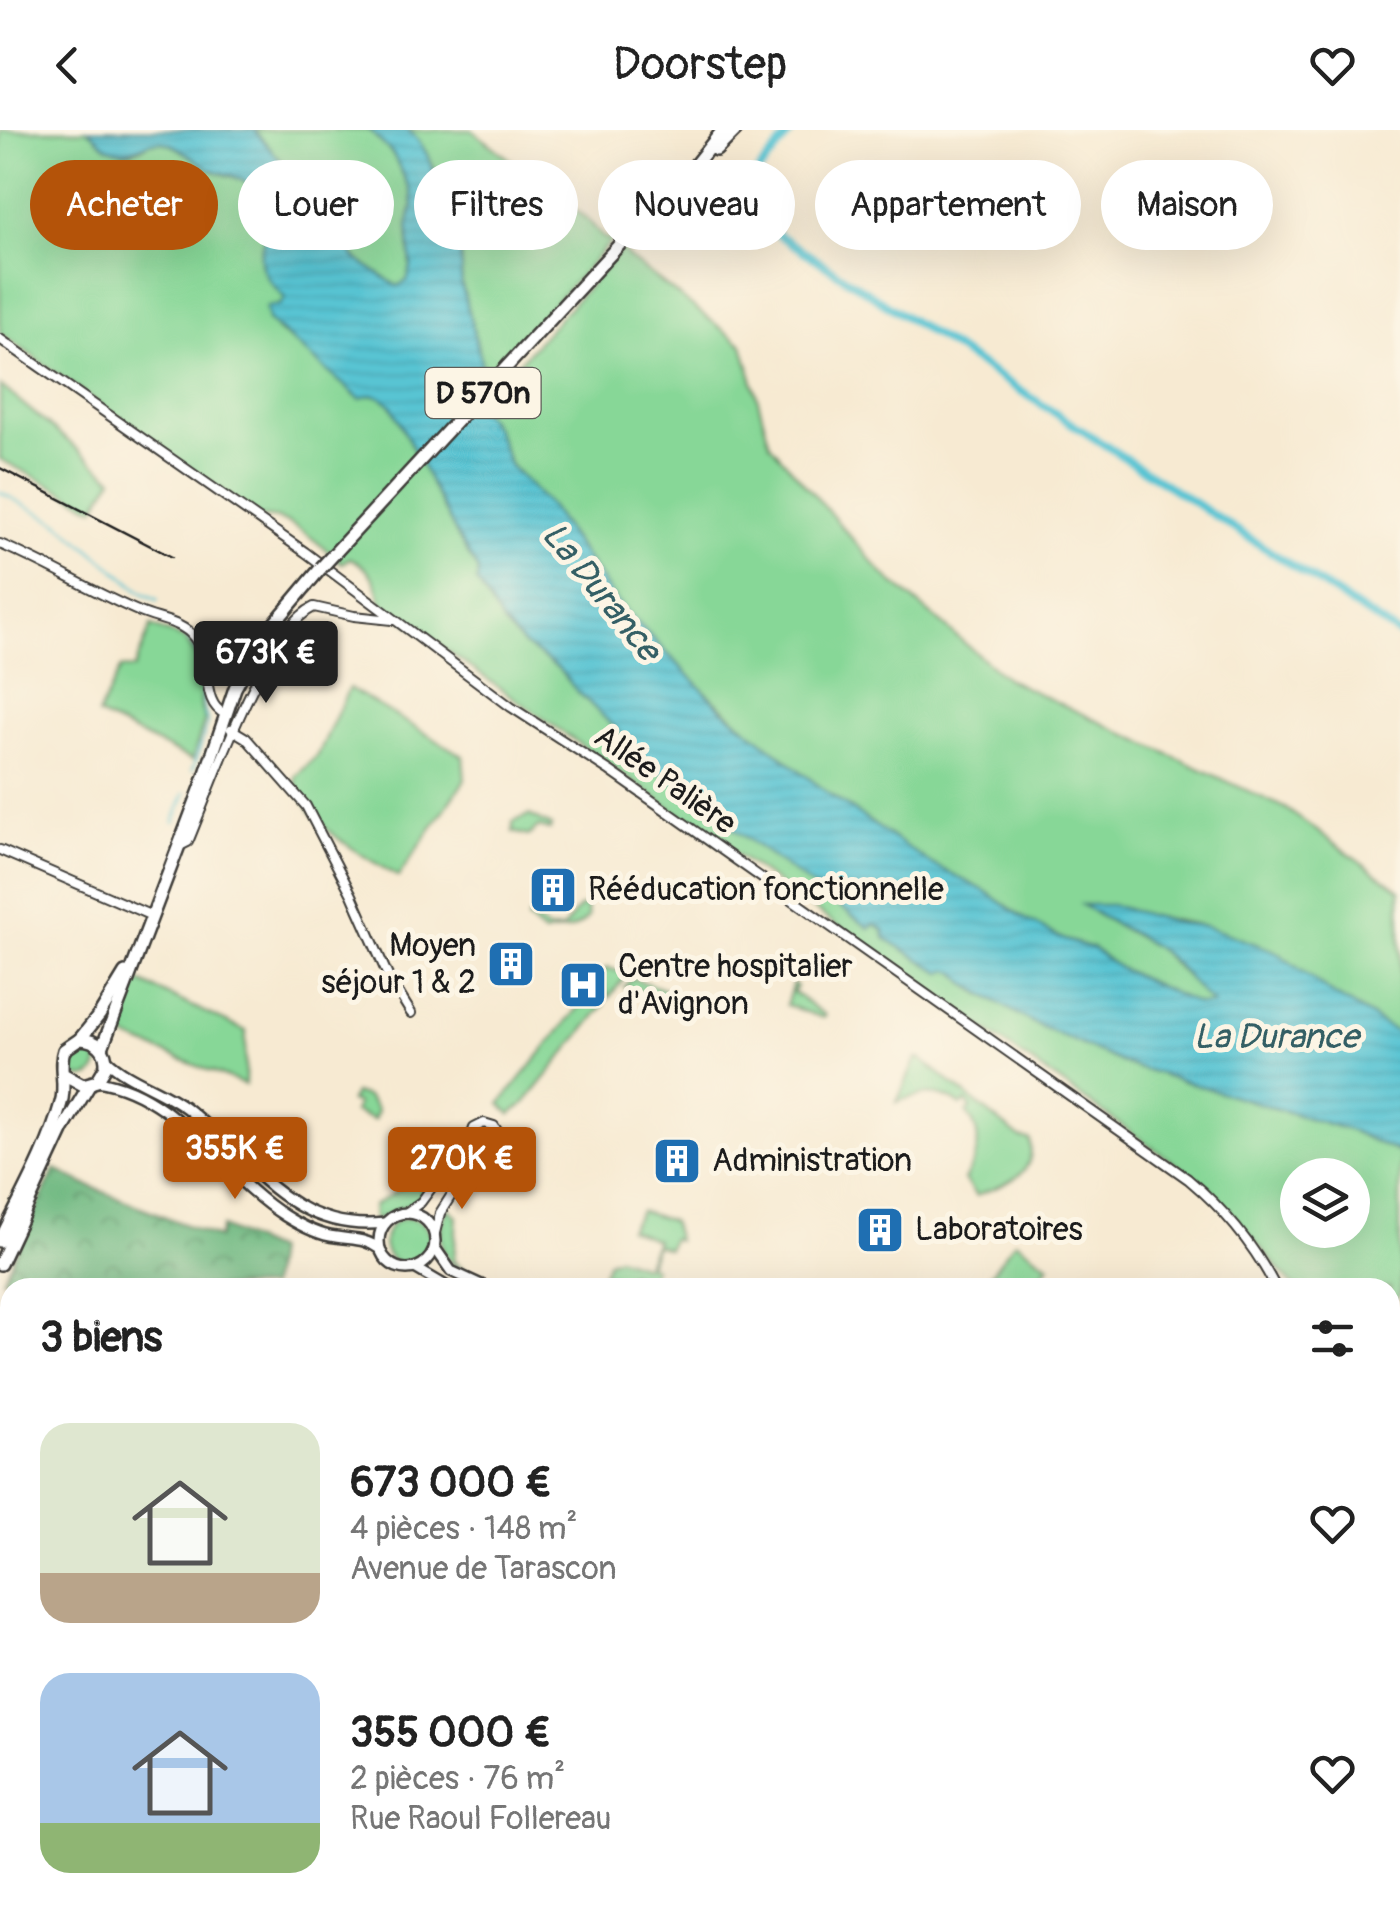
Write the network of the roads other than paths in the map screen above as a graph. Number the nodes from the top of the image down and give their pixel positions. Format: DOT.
graph roads {
  1 [pos="724,130"];
  2 [pos="736,130"];
  3 [pos="699,160"];
  4 [pos="703,160"];
  5 [pos="614,250"];
  6 [pos="0,340"];
  7 [pos="0,544"];
  8 [pos="392,620"];
  9 [pos="223,719"];
  10 [pos="234,730"];
  11 [pos="180,846"];
  12 [pos="0,850"];
  13 [pos="152,916"];
  14 [pos="137,952"];
  15 [pos="412,1013"];
  16 [pos="80,1039"];
  17 [pos="104,1054"];
  18 [pos="65,1075"];
  19 [pos="94,1082"];
  20 [pos="470,1140"];
  21 [pos="484,1154"];
  22 [pos="455,1156"];
  23 [pos="446,1168"];
  24 [pos="470,1168"];
  25 [pos="461,1180"];
  26 [pos="406,1212"];
  27 [pos="384,1224"];
  28 [pos="2,1233"];
  29 [pos="435,1233"];
  30 [pos="435,1248"];
  31 [pos="380,1249"];
  32 [pos="0,1264"];
  33 [pos="415,1268"];
  34 [pos="432,1278"];
  35 [pos="466,1278"];
  36 [pos="1273,1278"];
  1 -- 3 [label="main road, D 570n"];
  2 -- 4 [label="main road, D 570n"];
  5 -- 9 [label="main road, D 570n, bridge"];
  6 -- 8 [label="street, Allée Palière"];
  7 -- 9 [label="street"];
  8 -- 10 [label="street"];
  8 -- 36 [label="street, Allée Palière"];
  9 -- 10 [label="street"];
  9 -- 11 [label="main road"];
  10 -- 11 [label="street"];
  10 -- 15 [label="street"];
  11 -- 13 [label="main road"];
  12 -- 13 [label="street"];
  13 -- 14 [label="main road"];
  14 -- 16 [label="main road"];
  14 -- 17 [label="main road"];
  16 -- 17 [label="main road"];
  16 -- 18 [label="main road"];
  17 -- 19 [label="main road"];
  17 -- 27 [label="street"];
  18 -- 19 [label="main road"];
  18 -- 28 [label="main road"];
  19 -- 31 [label="street"];
  19 -- 32 [label="main road"];
  20 -- 21 [label="street"];
  20 -- 21 [label="street"];
  20 -- 22 [label="street"];
  21 -- 24 [label="street"];
  23 -- 26 [label="street"];
  25 -- 29 [label="street"];
  26 -- 27 [label="street"];
  26 -- 29 [label="street"];
  27 -- 31 [label="street"];
  29 -- 30 [label="street"];
  30 -- 33 [label="street"];
  30 -- 35 [label="street"];
  31 -- 33 [label="street"];
  33 -- 34 [label="street"];
}
